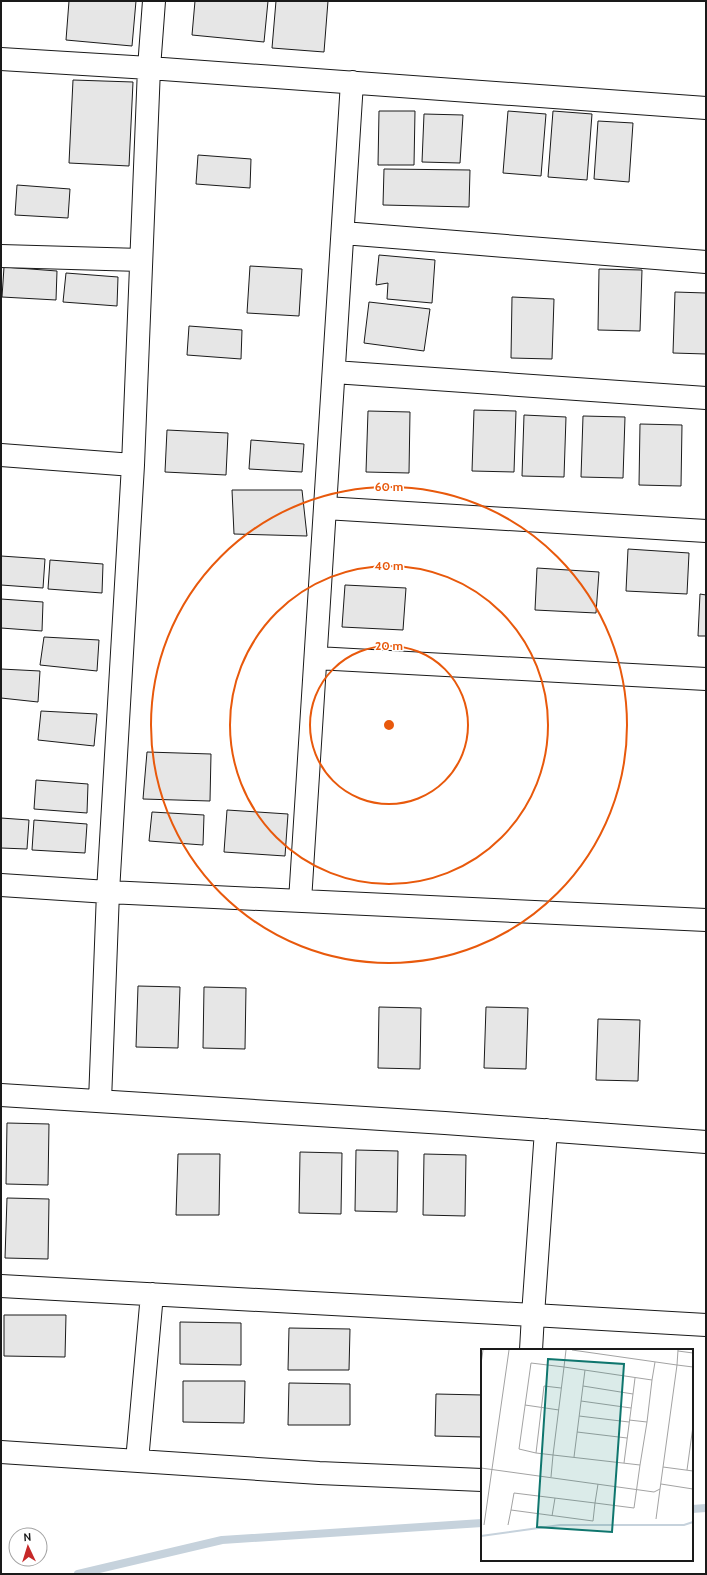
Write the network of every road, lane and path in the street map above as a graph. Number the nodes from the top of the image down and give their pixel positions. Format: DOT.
graph roads {
  1 [pos="154,1"];
  2 [pos="1,59"];
  3 [pos="149,68"];
  4 [pos="352,82"];
  5 [pos="706,108"];
  6 [pos="343,233"];
  7 [pos="1,256"];
  8 [pos="141,260"];
  9 [pos="706,262"];
  10 [pos="334,372"];
  11 [pos="706,398"];
  12 [pos="1,455"];
  13 [pos="133,464"];
  14 [pos="325,508"];
  15 [pos="706,531"];
  16 [pos="316,658"];
  17 [pos="706,679"];
  18 [pos="1,885"];
  19 [pos="108,892"];
  20 [pos="300,901"];
  21 [pos="706,920"];
  22 [pos="1,1095"];
  23 [pos="100,1101"];
  24 [pos="546,1130"];
  25 [pos="706,1142"];
  26 [pos="1,1286"];
  27 [pos="152,1294"];
  28 [pos="533,1315"];
  29 [pos="706,1325"];
  30 [pos="531,1349"];
  31 [pos="1,1452"];
  32 [pos="137,1461"];
  33 [pos="481,1480"];
  1 -- 3 [label="street"];
  2 -- 3 [label="street"];
  3 -- 4 [label="street"];
  3 -- 8 [label="street"];
  4 -- 5 [label="street"];
  4 -- 6 [label="street"];
  6 -- 9 [label="street"];
  6 -- 10 [label="street"];
  7 -- 8 [label="street"];
  8 -- 13 [label="street"];
  10 -- 11 [label="street"];
  10 -- 14 [label="street"];
  12 -- 13 [label="street"];
  13 -- 19 [label="street"];
  14 -- 15 [label="street"];
  14 -- 16 [label="street"];
  16 -- 17 [label="street"];
  16 -- 20 [label="street"];
  18 -- 19 [label="street"];
  19 -- 20 [label="street"];
  19 -- 23 [label="street"];
  20 -- 21 [label="street"];
  22 -- 23 [label="street"];
  23 -- 24 [label="street"];
  24 -- 25 [label="street"];
  24 -- 28 [label="street"];
  26 -- 27 [label="street"];
  27 -- 28 [label="street"];
  27 -- 32 [label="street"];
  28 -- 29 [label="street"];
  28 -- 30 [label="street"];
  31 -- 32 [label="street"];
  32 -- 33 [label="street"];
}
